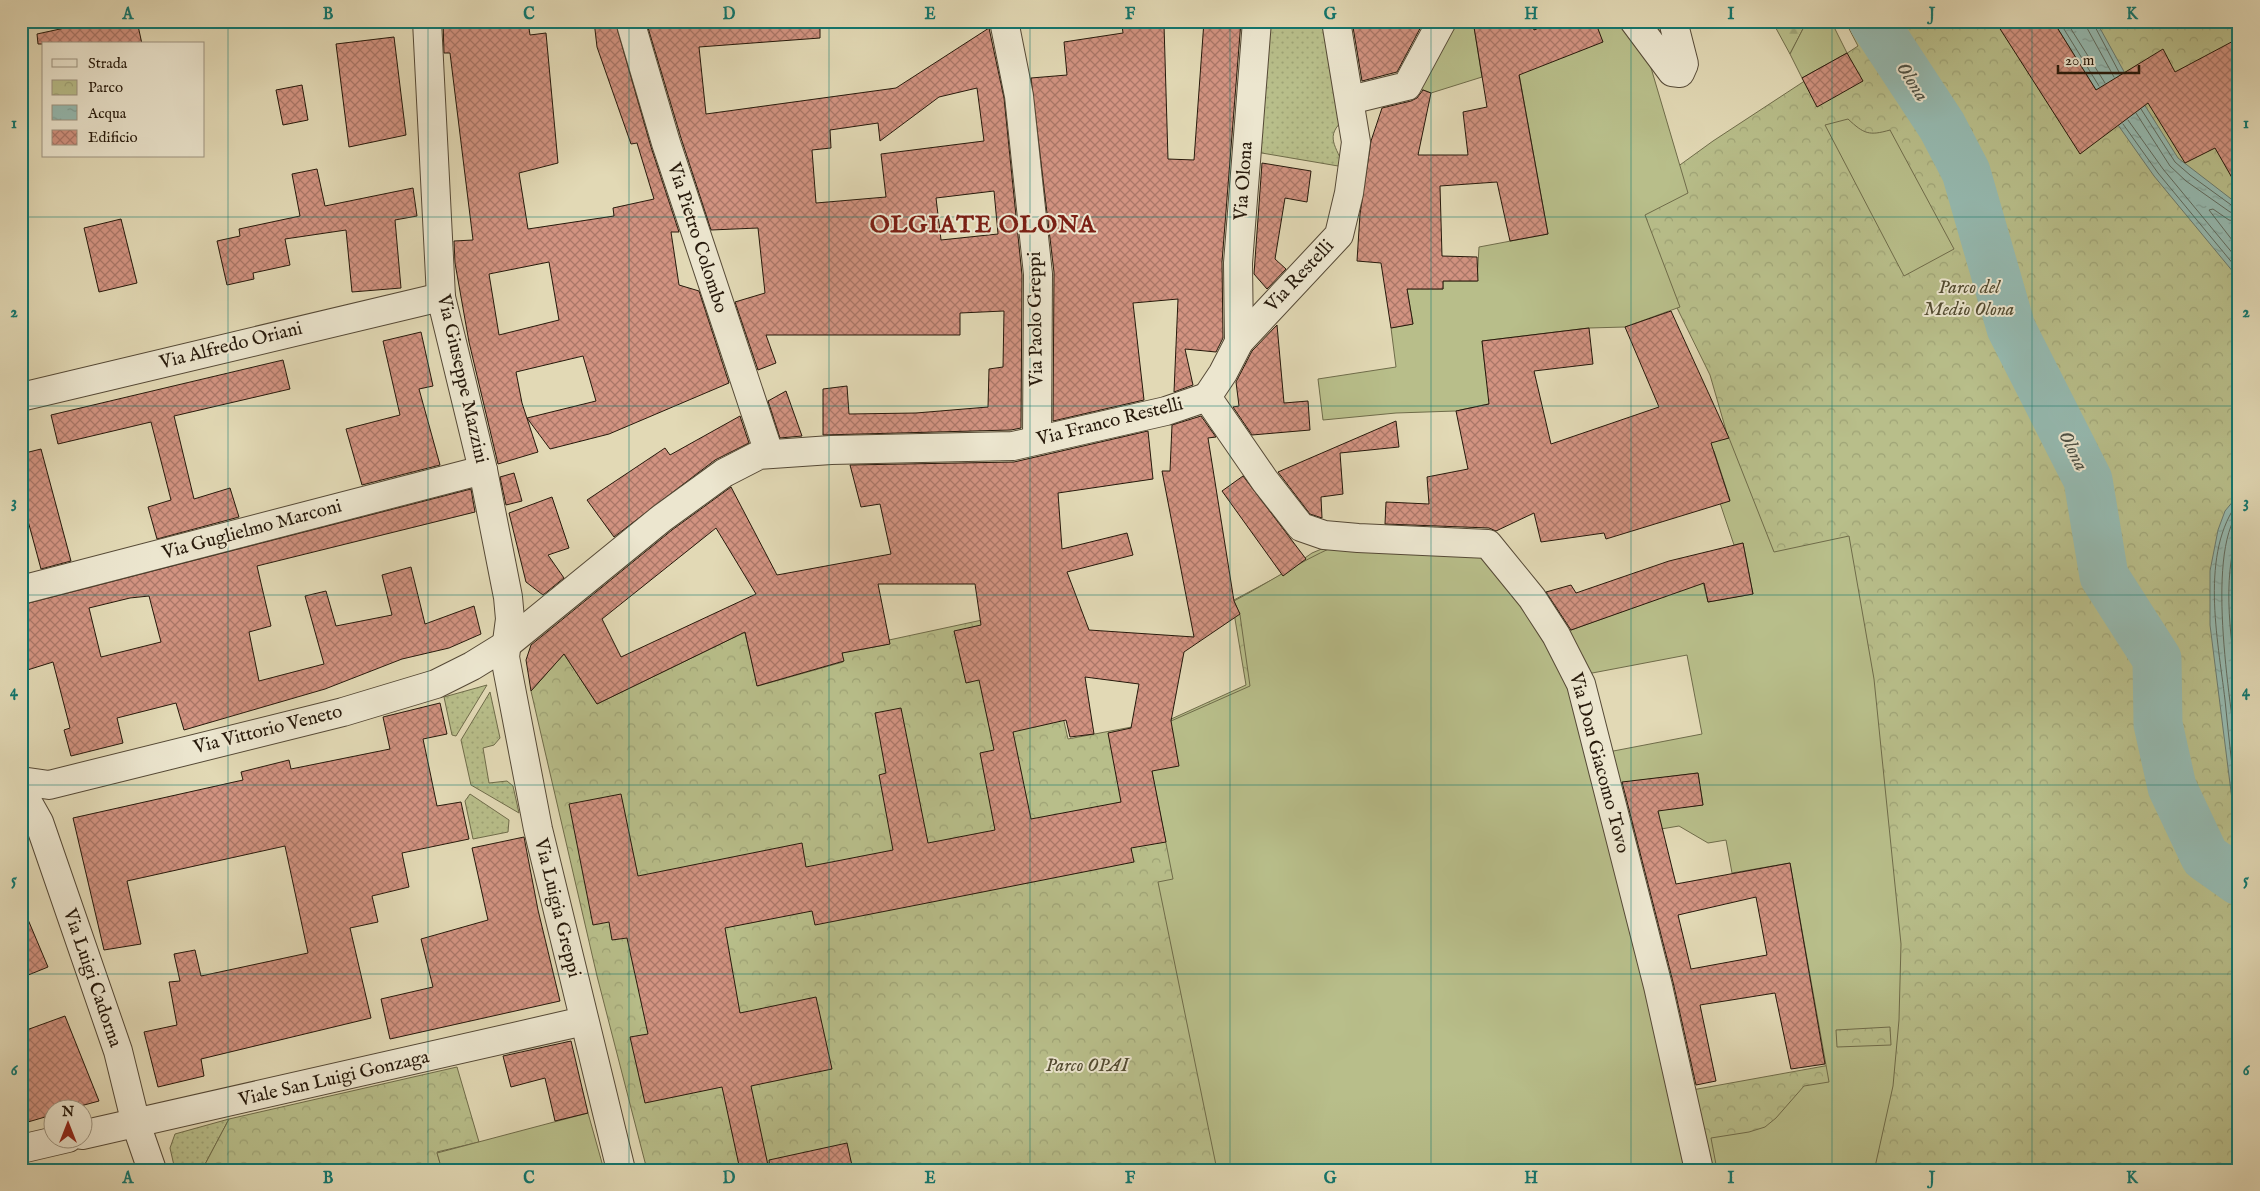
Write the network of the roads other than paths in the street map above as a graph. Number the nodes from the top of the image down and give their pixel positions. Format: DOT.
graph roads {
  1 [pos="427,21"];
  2 [pos="630,21"];
  3 [pos="1257,21"];
  4 [pos="1336,21"];
  5 [pos="1442,21"];
  6 [pos="1634,21"];
  7 [pos="1673,21"];
  8 [pos="1006,30"];
  9 [pos="1350,100"];
  10 [pos="441,297"];
  11 [pos="1239,342"];
  12 [pos="21,397"];
  13 [pos="1207,397"];
  14 [pos="1025,443"];
  15 [pos="759,456"];
  16 [pos="483,470"];
  17 [pos="21,590"];
  18 [pos="506,645"];
  19 [pos="21,781"];
  20 [pos="21,790"];
  21 [pos="584,1021"];
  22 [pos="136,1124"];
  23 [pos="92,1134"];
  24 [pos="42,1144"];
  25 [pos="21,1148"];
  26 [pos="152,1170"];
  27 [pos="621,1170"];
  28 [pos="1698,1170"];
  1 -- 10 [label="street, Via Giuseppe Mazzini"];
  2 -- 15 [label="street, Via Pietro Colombo"];
  3 -- 11 [label="street, Via Olona"];
  4 -- 9 [label="street, Via Restelli"];
  5 -- 9 [label="street"];
  6 -- 7 [label="street"];
  8 -- 14 [label="street, Via Paolo Greppi"];
  9 -- 11 [label="street, Via Restelli"];
  10 -- 12 [label="street, Via Alfredo Oriani"];
  10 -- 16 [label="street, Via Giuseppe Mazzini"];
  11 -- 13 [label="street, Via Restelli"];
  13 -- 14 [label="street, Via Franco Restelli"];
  13 -- 28 [label="street, Via Don Giacomo Tovo"];
  14 -- 15 [label="street, Via Franco Restelli"];
  15 -- 18 [label="street, Via Vittorio Veneto"];
  16 -- 17 [label="street, Via Guglielmo Marconi"];
  16 -- 18 [label="street, Via Giuseppe Mazzini"];
  18 -- 19 [label="street, Via Vittorio Veneto"];
  18 -- 21 [label="street, Via Luigia Greppi"];
  20 -- 22 [label="street, Via Luigi Cadorna"];
  21 -- 22 [label="street, Viale San Luigi Gonzaga"];
  21 -- 27 [label="street, Via Luigia Greppi"];
  22 -- 23 [label="street, Viale San Luigi Gonzaga"];
  22 -- 26 [label="street, Via Luigi Cadorna"];
  24 -- 25 [label="street"];
}
